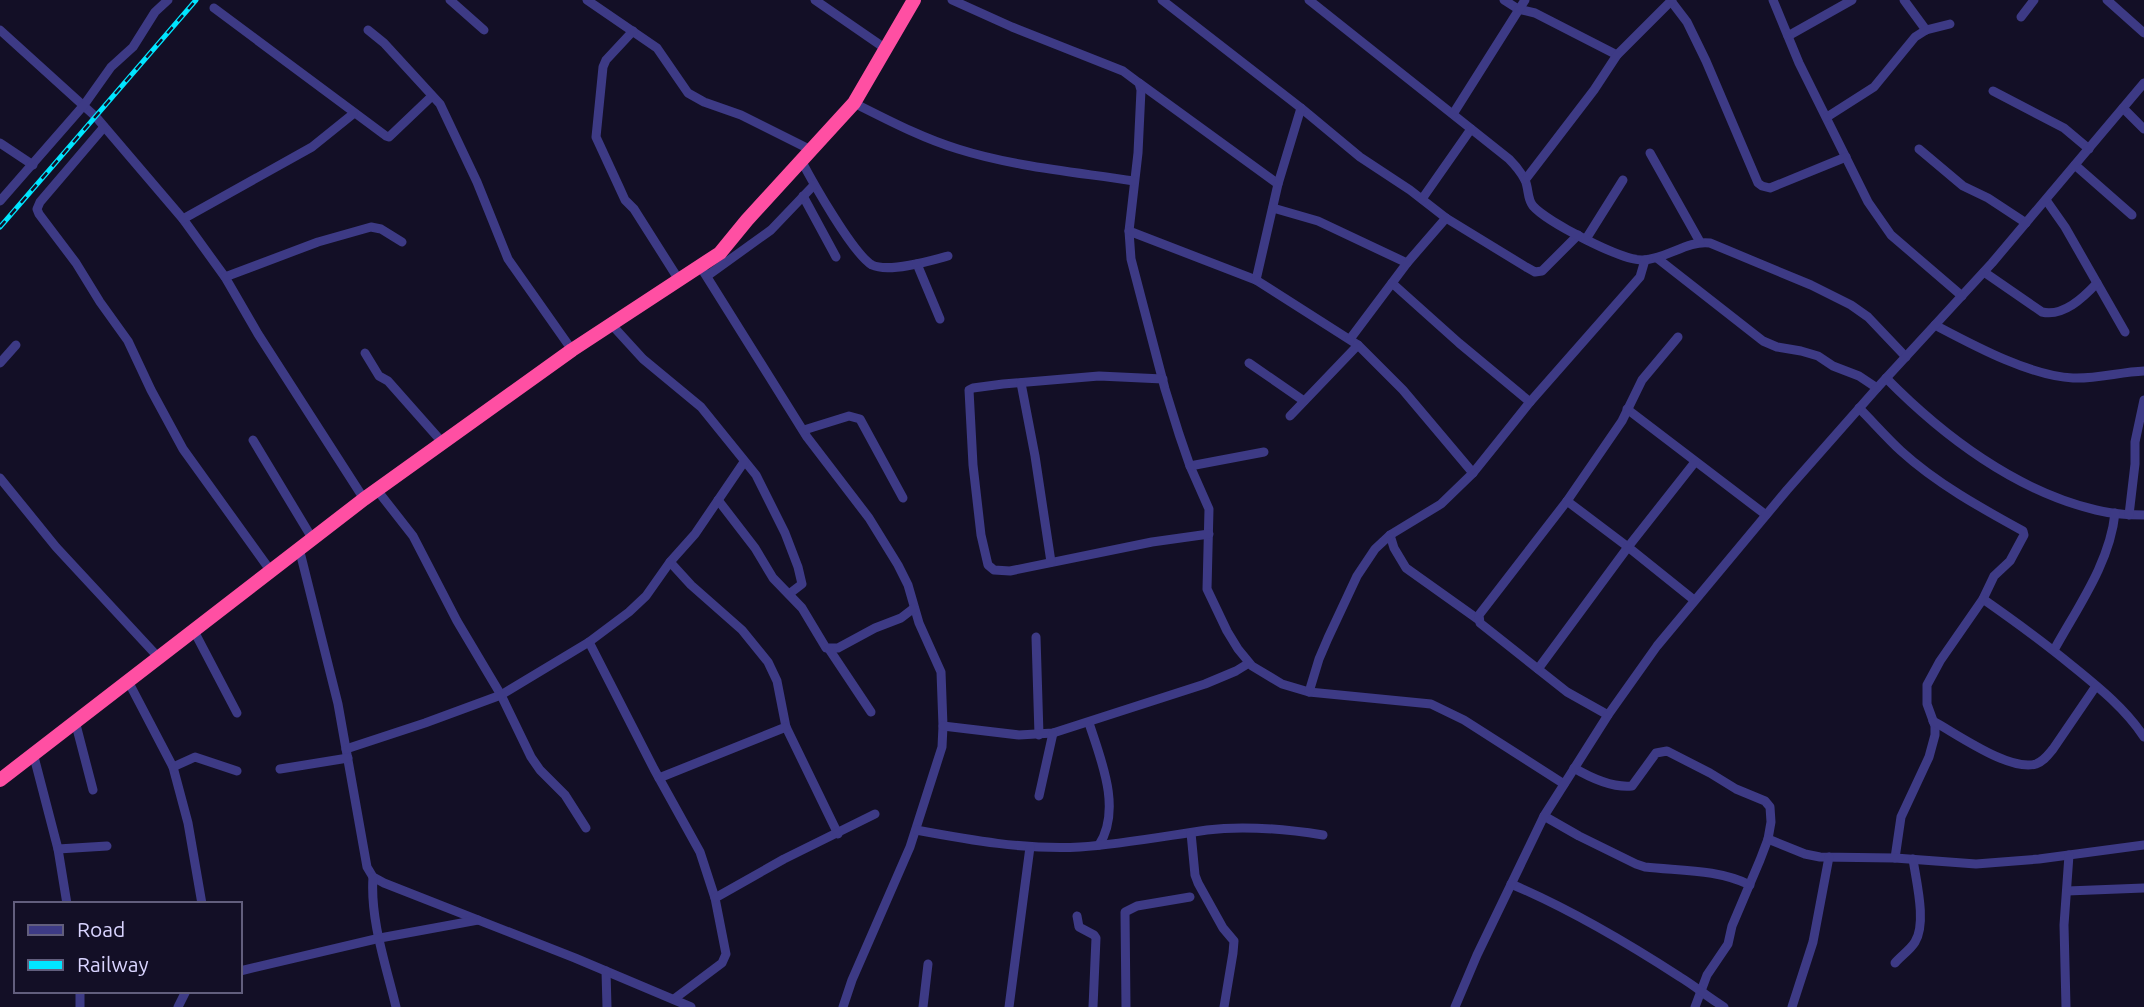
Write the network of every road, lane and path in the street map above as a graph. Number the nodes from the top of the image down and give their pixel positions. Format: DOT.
graph roads {
  1 [pos="450,0"];
  2 [pos="587,0"];
  3 [pos="815,0"];
  4 [pos="914,0"];
  5 [pos="952,0"];
  6 [pos="1162,0"];
  7 [pos="1504,0"];
  8 [pos="1525,0"];
  9 [pos="1671,0"];
  10 [pos="1773,0"];
  11 [pos="1852,0"];
  12 [pos="1903,0"];
  13 [pos="2034,0"];
  14 [pos="2107,0"];
  15 [pos="1312,1"];
  16 [pos="162,2"];
  17 [pos="214,8"];
  18 [pos="1518,9"];
  19 [pos="2021,17"];
  20 [pos="1950,24"];
  21 [pos="0,30"];
  22 [pos="368,30"];
  23 [pos="484,30"];
  24 [pos="1926,30"];
  25 [pos="633,31"];
  26 [pos="2144,33"];
  27 [pos="1788,36"];
  28 [pos="886,49"];
  29 [pos="1617,55"];
  30 [pos="1139,83"];
  31 [pos="2144,83"];
  32 [pos="1993,91"];
  33 [pos="432,96"];
  34 [pos="854,103"];
  35 [pos="83,105"];
  36 [pos="1301,108"];
  37 [pos="2123,108"];
  38 [pos="353,114"];
  39 [pos="1453,114"];
  40 [pos="1827,117"];
  41 [pos="104,127"];
  42 [pos="1471,129"];
  43 [pos="2144,129"];
  44 [pos="0,143"];
  45 [pos="1919,149"];
  46 [pos="2089,149"];
  47 [pos="1650,153"];
  48 [pos="806,155"];
  49 [pos="1846,157"];
  50 [pos="33,165"];
  51 [pos="2075,165"];
  52 [pos="1525,180"];
  53 [pos="1623,180"];
  54 [pos="1134,181"];
  55 [pos="1278,184"];
  56 [pos="814,185"];
  57 [pos="803,197"];
  58 [pos="1422,199"];
  59 [pos="2046,200"];
  60 [pos="0,201"];
  61 [pos="1273,208"];
  62 [pos="2132,215"];
  63 [pos="1446,218"];
  64 [pos="183,219"];
  65 [pos="2026,223"];
  66 [pos="1129,231"];
  67 [pos="1582,237"];
  68 [pos="402,242"];
  69 [pos="1700,242"];
  70 [pos="948,256"];
  71 [pos="836,257"];
  72 [pos="1657,258"];
  73 [pos="1645,260"];
  74 [pos="1407,263"];
  75 [pos="917,264"];
  76 [pos="704,271"];
  77 [pos="1984,272"];
  78 [pos="225,278"];
  79 [pos="679,280"];
  80 [pos="1256,280"];
  81 [pos="1392,283"];
  82 [pos="2097,283"];
  83 [pos="1962,296"];
  84 [pos="940,319"];
  85 [pos="611,324"];
  86 [pos="1935,325"];
  87 [pos="2125,332"];
  88 [pos="1678,337"];
  89 [pos="1354,342"];
  90 [pos="16,345"];
  91 [pos="572,349"];
  92 [pos="365,354"];
  93 [pos="1906,357"];
  94 [pos="1249,362"];
  95 [pos="0,363"];
  96 [pos="2144,371"];
  97 [pos="1886,378"];
  98 [pos="1163,379"];
  99 [pos="1021,383"];
  100 [pos="1877,388"];
  101 [pos="2144,400"];
  102 [pos="1304,401"];
  103 [pos="1530,402"];
  104 [pos="1859,408"];
  105 [pos="1627,409"];
  106 [pos="1290,416"];
  107 [pos="804,430"];
  108 [pos="253,440"];
  109 [pos="442,443"];
  110 [pos="1264,452"];
  111 [pos="744,462"];
  112 [pos="1695,462"];
  113 [pos="1191,466"];
  114 [pos="1473,473"];
  115 [pos="0,478"];
  116 [pos="377,490"];
  117 [pos="903,498"];
  118 [pos="364,499"];
  119 [pos="718,500"];
  120 [pos="1567,501"];
  121 [pos="2115,513"];
  122 [pos="2129,514"];
  123 [pos="1766,515"];
  124 [pos="2144,515"];
  125 [pos="1209,534"];
  126 [pos="1390,535"];
  127 [pos="312,538"];
  128 [pos="1628,547"];
  129 [pos="299,548"];
  130 [pos="670,562"];
  131 [pos="1051,562"];
  132 [pos="270,569"];
  133 [pos="789,594"];
  134 [pos="1983,599"];
  135 [pos="1694,600"];
  136 [pos="914,608"];
  137 [pos="1479,620"];
  138 [pos="194,631"];
  139 [pos="1036,637"];
  140 [pos="589,642"];
  141 [pos="829,649"];
  142 [pos="2054,650"];
  143 [pos="159,658"];
  144 [pos="1249,663"];
  145 [pos="1538,669"];
  146 [pos="128,681"];
  147 [pos="2096,686"];
  148 [pos="1309,692"];
  149 [pos="501,695"];
  150 [pos="871,712"];
  151 [pos="237,713"];
  152 [pos="1608,715"];
  153 [pos="1933,721"];
  154 [pos="75,722"];
  155 [pos="1089,723"];
  156 [pos="943,726"];
  157 [pos="786,727"];
  158 [pos="1054,733"];
  159 [pos="1039,735"];
  160 [pos="2144,737"];
  161 [pos="33,753"];
  162 [pos="347,753"];
  163 [pos="173,767"];
  164 [pos="1574,768"];
  165 [pos="279,769"];
  166 [pos="237,771"];
  167 [pos="659,778"];
  168 [pos="0,780"];
  169 [pos="1564,784"];
  170 [pos="93,790"];
  171 [pos="1039,796"];
  172 [pos="875,814"];
  173 [pos="1544,816"];
  174 [pos="586,828"];
  175 [pos="916,830"];
  176 [pos="1191,833"];
  177 [pos="838,834"];
  178 [pos="1323,835"];
  179 [pos="1768,839"];
  180 [pos="1099,845"];
  181 [pos="2144,845"];
  182 [pos="107,846"];
  183 [pos="1030,847"];
  184 [pos="58,849"];
  185 [pos="2069,855"];
  186 [pos="1829,857"];
  187 [pos="1895,858"];
  188 [pos="1913,859"];
  189 [pos="373,877"];
  190 [pos="1511,884"];
  191 [pos="1750,886"];
  192 [pos="2144,888"];
  193 [pos="2067,891"];
  194 [pos="1190,897"];
  195 [pos="716,898"];
  196 [pos="67,902"];
  197 [pos="202,902"];
  198 [pos="1077,916"];
  199 [pos="480,920"];
  200 [pos="380,938"];
  201 [pos="1895,962"];
  202 [pos="928,964"];
  203 [pos="242,971"];
  204 [pos="606,971"];
  205 [pos="1701,990"];
  206 [pos="674,999"];
  207 [pos="396,1007"];
  208 [pos="607,1007"];
  209 [pos="691,1007"];
  210 [pos="843,1007"];
  211 [pos="923,1007"];
  212 [pos="1009,1007"];
  213 [pos="1093,1007"];
  214 [pos="1126,1007"];
  215 [pos="1224,1007"];
  216 [pos="1455,1007"];
  217 [pos="1695,1007"];
  218 [pos="1724,1007"];
  219 [pos="1792,1007"];
  220 [pos="2066,1007"];
  1 -- 23 [label="street"];
  2 -- 25 [label="street"];
  3 -- 28 [label="street"];
  4 -- 28 [label="highway"];
  5 -- 30 [label="street"];
  6 -- 36 [label="street"];
  7 -- 18 [label="street"];
  8 -- 18 [label="street"];
  9 -- 29 [label="street"];
  9 -- 49 [label="street"];
  10 -- 27 [label="street"];
  11 -- 27 [label="street"];
  12 -- 24 [label="street"];
  13 -- 19 [label="street"];
  14 -- 26 [label="street"];
  15 -- 39 [label="street"];
  16 -- 35 [label="street"];
  17 -- 38 [label="street"];
  18 -- 29 [label="street"];
  18 -- 39 [label="street"];
  20 -- 24 [label="street"];
  21 -- 35 [label="street"];
  22 -- 33 [label="street"];
  24 -- 40 [label="street"];
  25 -- 48 [label="street"];
  25 -- 79 [label="street"];
  27 -- 40 [label="street"];
  28 -- 34 [label="highway"];
  29 -- 52 [label="street"];
  30 -- 54 [label="street"];
  30 -- 55 [label="street"];
  31 -- 37 [label="street"];
  32 -- 46 [label="street"];
  33 -- 38 [label="street"];
  33 -- 91 [label="street"];
  34 -- 48 [label="highway"];
  34 -- 54 [label="street"];
  35 -- 41 [label="street"];
  35 -- 50 [label="street"];
  36 -- 55 [label="street"];
  36 -- 58 [label="street"];
  37 -- 43 [label="street"];
  37 -- 46 [label="street"];
  38 -- 64 [label="street"];
  39 -- 42 [label="street"];
  40 -- 49 [label="street"];
  41 -- 64 [label="street"];
  41 -- 132 [label="street"];
  42 -- 52 [label="street"];
  42 -- 58 [label="street"];
  44 -- 50 [label="street"];
  45 -- 65 [label="street"];
  46 -- 51 [label="street"];
  47 -- 69 [label="street"];
  48 -- 56 [label="street"];
  48 -- 76 [label="highway"];
  49 -- 83 [label="street"];
  50 -- 60 [label="street"];
  51 -- 59 [label="street"];
  51 -- 62 [label="street"];
  52 -- 67 [label="street"];
  53 -- 67 [label="street"];
  54 -- 66 [label="street"];
  55 -- 61 [label="street"];
  56 -- 57 [label="street"];
  56 -- 75 [label="street"];
  57 -- 71 [label="street"];
  57 -- 76 [label="street"];
  58 -- 63 [label="street"];
  59 -- 65 [label="street"];
  59 -- 82 [label="street"];
  61 -- 74 [label="street"];
  61 -- 80 [label="street"];
  63 -- 67 [label="street"];
  63 -- 74 [label="street"];
  64 -- 78 [label="street"];
  65 -- 77 [label="street"];
  66 -- 80 [label="street"];
  66 -- 98 [label="street"];
  67 -- 73 [label="street"];
  68 -- 78 [label="street"];
  69 -- 72 [label="street"];
  69 -- 93 [label="street"];
  70 -- 75 [label="street"];
  72 -- 73 [label="street"];
  72 -- 100 [label="street"];
  73 -- 103 [label="street"];
  74 -- 81 [label="street"];
  75 -- 84 [label="street"];
  76 -- 79 [label="highway"];
  76 -- 107 [label="street"];
  77 -- 82 [label="street"];
  77 -- 83 [label="street"];
  78 -- 118 [label="street"];
  79 -- 85 [label="highway"];
  80 -- 89 [label="street"];
  81 -- 89 [label="street"];
  81 -- 103 [label="street"];
  82 -- 87 [label="street"];
  83 -- 86 [label="street"];
  85 -- 91 [label="highway"];
  85 -- 111 [label="street"];
  86 -- 93 [label="street"];
  86 -- 96 [label="street"];
  88 -- 105 [label="street"];
  89 -- 102 [label="street"];
  89 -- 114 [label="street"];
  90 -- 95 [label="street"];
  91 -- 109 [label="highway"];
  92 -- 109 [label="street"];
  93 -- 97 [label="street"];
  94 -- 102 [label="street"];
  97 -- 100 [label="street"];
  97 -- 121 [label="street"];
  98 -- 99 [label="street"];
  98 -- 113 [label="street"];
  99 -- 131 [label="street"];
  99 -- 131 [label="street"];
  100 -- 104 [label="street"];
  101 -- 122 [label="street"];
  102 -- 106 [label="street"];
  103 -- 114 [label="street"];
  104 -- 123 [label="street"];
  104 -- 134 [label="street"];
  105 -- 112 [label="street"];
  105 -- 120 [label="street"];
  107 -- 117 [label="street"];
  107 -- 136 [label="street"];
  108 -- 127 [label="street"];
  109 -- 116 [label="highway"];
  110 -- 113 [label="street"];
  111 -- 119 [label="street"];
  111 -- 133 [label="street"];
  112 -- 123 [label="street"];
  112 -- 128 [label="street"];
  113 -- 125 [label="street"];
  114 -- 126 [label="street"];
  115 -- 143 [label="street"];
  116 -- 118 [label="highway"];
  116 -- 149 [label="street"];
  118 -- 127 [label="highway"];
  119 -- 130 [label="street"];
  119 -- 133 [label="street"];
  120 -- 128 [label="street"];
  120 -- 137 [label="street"];
  121 -- 122 [label="street"];
  121 -- 142 [label="street"];
  122 -- 124 [label="street"];
  123 -- 135 [label="street"];
  125 -- 131 [label="street"];
  125 -- 144 [label="street"];
  126 -- 137 [label="street"];
  126 -- 148 [label="street"];
  127 -- 129 [label="highway"];
  128 -- 135 [label="street"];
  128 -- 145 [label="street"];
  129 -- 132 [label="highway"];
  129 -- 162 [label="street"];
  130 -- 140 [label="street"];
  130 -- 157 [label="street"];
  132 -- 138 [label="highway"];
  133 -- 141 [label="street"];
  134 -- 142 [label="street"];
  134 -- 153 [label="street"];
  135 -- 152 [label="street"];
  136 -- 141 [label="street"];
  136 -- 156 [label="street"];
  137 -- 145 [label="street"];
  138 -- 143 [label="highway"];
  138 -- 151 [label="street"];
  139 -- 159 [label="street"];
  140 -- 149 [label="street"];
  140 -- 167 [label="street"];
  141 -- 150 [label="street"];
  142 -- 147 [label="street"];
  143 -- 146 [label="highway"];
  144 -- 148 [label="street"];
  144 -- 155 [label="street"];
  145 -- 152 [label="street"];
  146 -- 154 [label="highway"];
  146 -- 163 [label="street"];
  147 -- 153 [label="street"];
  147 -- 160 [label="street"];
  148 -- 169 [label="street"];
  149 -- 162 [label="street"];
  149 -- 174 [label="street"];
  152 -- 164 [label="street"];
  153 -- 187 [label="street"];
  154 -- 161 [label="highway"];
  154 -- 170 [label="street"];
  155 -- 158 [label="street"];
  155 -- 180 [label="street"];
  156 -- 159 [label="street"];
  156 -- 175 [label="street"];
  157 -- 167 [label="street"];
  157 -- 177 [label="street"];
  158 -- 159 [label="street"];
  158 -- 171 [label="street"];
  161 -- 168 [label="highway"];
  161 -- 184 [label="street"];
  162 -- 165 [label="street"];
  162 -- 189 [label="street"];
  163 -- 166 [label="street"];
  163 -- 197 [label="street"];
  164 -- 169 [label="street"];
  164 -- 179 [label="street"];
  167 -- 195 [label="street"];
  169 -- 173 [label="street"];
  172 -- 177 [label="street"];
  173 -- 190 [label="street"];
  173 -- 191 [label="street"];
  175 -- 183 [label="street"];
  175 -- 210 [label="street"];
  176 -- 178 [label="street"];
  176 -- 180 [label="street"];
  176 -- 215 [label="street"];
  177 -- 195 [label="street"];
  179 -- 186 [label="street"];
  179 -- 191 [label="street"];
  180 -- 183 [label="street"];
  181 -- 185 [label="street"];
  182 -- 184 [label="street"];
  183 -- 212 [label="street"];
  184 -- 196 [label="street"];
  185 -- 188 [label="street"];
  185 -- 193 [label="street"];
  186 -- 187 [label="street"];
  186 -- 219 [label="street"];
  187 -- 188 [label="street"];
  188 -- 201 [label="street"];
  189 -- 199 [label="street"];
  189 -- 200 [label="street"];
  190 -- 205 [label="street"];
  190 -- 216 [label="street"];
  191 -- 205 [label="street"];
  192 -- 193 [label="street"];
  193 -- 220 [label="street"];
  194 -- 214 [label="street"];
  195 -- 206 [label="street"];
  198 -- 213 [label="street"];
  199 -- 200 [label="street"];
  199 -- 204 [label="street"];
  200 -- 203 [label="street"];
  200 -- 207 [label="street"];
  202 -- 211 [label="street"];
  204 -- 206 [label="street"];
  204 -- 208 [label="street"];
  205 -- 217 [label="street"];
  205 -- 218 [label="street"];
  206 -- 209 [label="street"];
}
